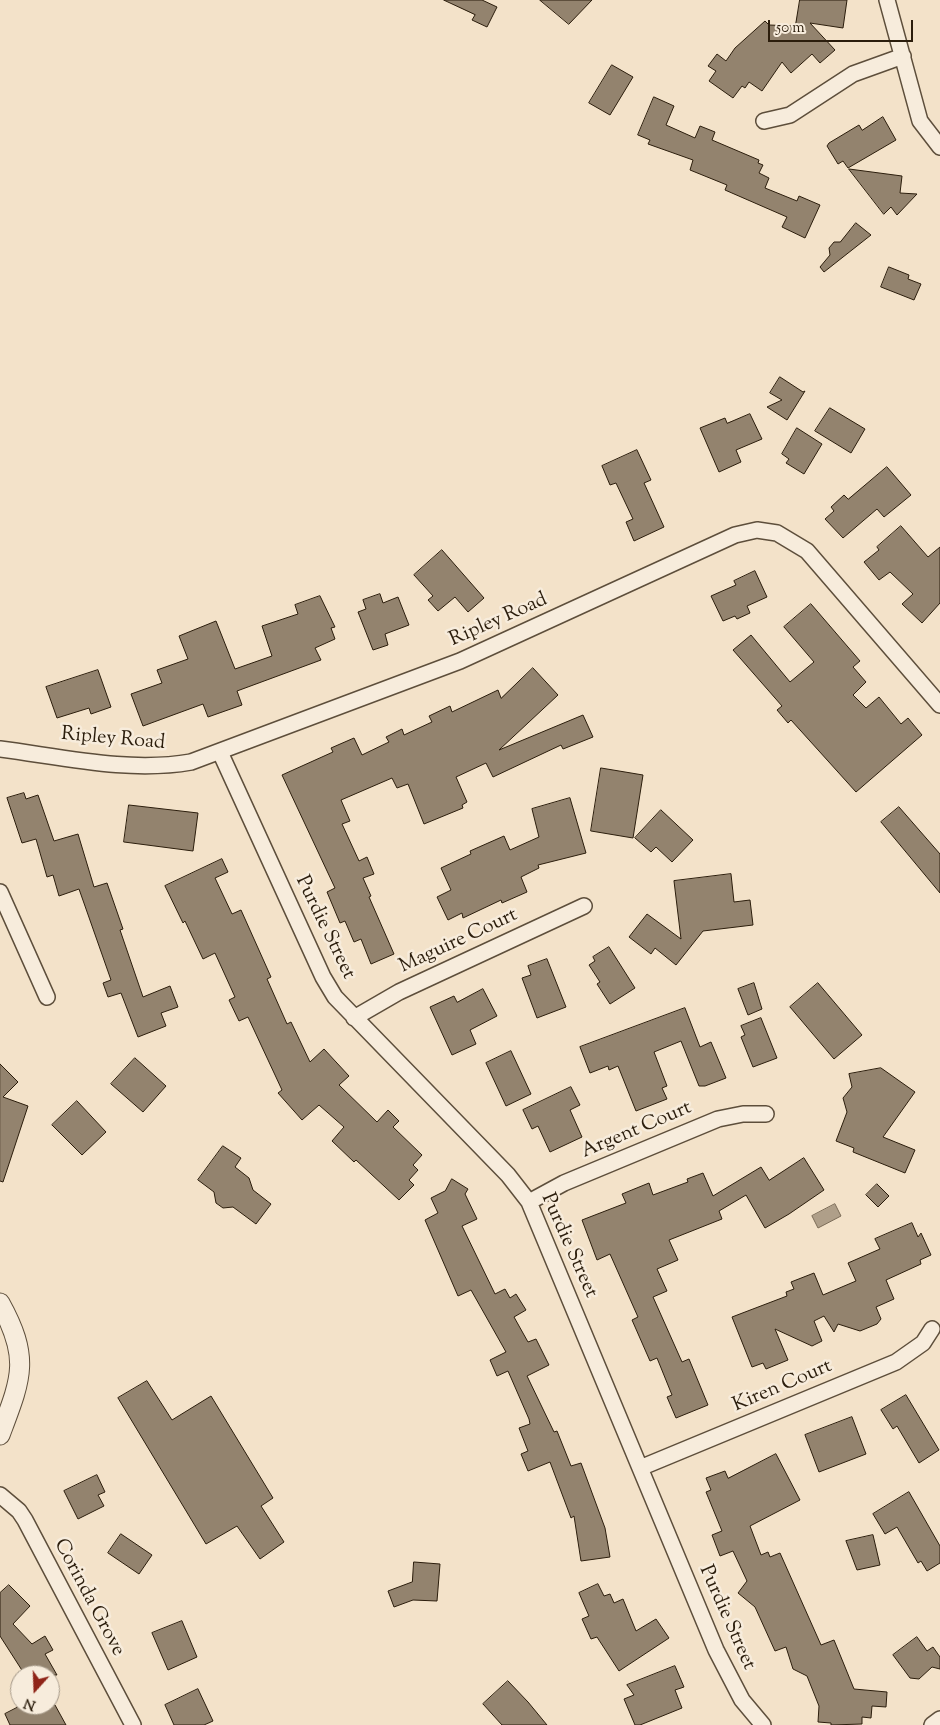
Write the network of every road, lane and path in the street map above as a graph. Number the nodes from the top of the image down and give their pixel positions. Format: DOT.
graph roads {
  1 [pos="887,0"];
  2 [pos="903,56"];
  3 [pos="764,121"];
  4 [pos="940,147"];
  5 [pos="940,704"];
  6 [pos="0,749"];
  7 [pos="220,752"];
  8 [pos="0,892"];
  9 [pos="584,906"];
  10 [pos="47,996"];
  11 [pos="354,1018"];
  12 [pos="766,1114"];
  13 [pos="529,1202"];
  14 [pos="0,1303"];
  15 [pos="932,1329"];
  16 [pos="0,1435"];
  17 [pos="640,1468"];
  18 [pos="0,1495"];
  19 [pos="940,1719"];
  20 [pos="133,1725"];
  21 [pos="763,1725"];
  22 [pos="932,1725"];
  1 -- 2 [label="street"];
  2 -- 3 [label="street"];
  2 -- 4 [label="street"];
  5 -- 7 [label="street, Ripley Road"];
  6 -- 7 [label="street, Ripley Road"];
  7 -- 11 [label="street, Purdie Street"];
  8 -- 10 [label="street"];
  9 -- 11 [label="street, Maguire Court"];
  11 -- 13 [label="street, Purdie Street"];
  12 -- 13 [label="street, Argent Court"];
  13 -- 17 [label="street, Purdie Street"];
  14 -- 16 [label="street"];
  15 -- 17 [label="street, Kiren Court"];
  17 -- 21 [label="street, Purdie Street"];
  18 -- 20 [label="street, Corinda Grove"];
  19 -- 22 [label="street"];
}
